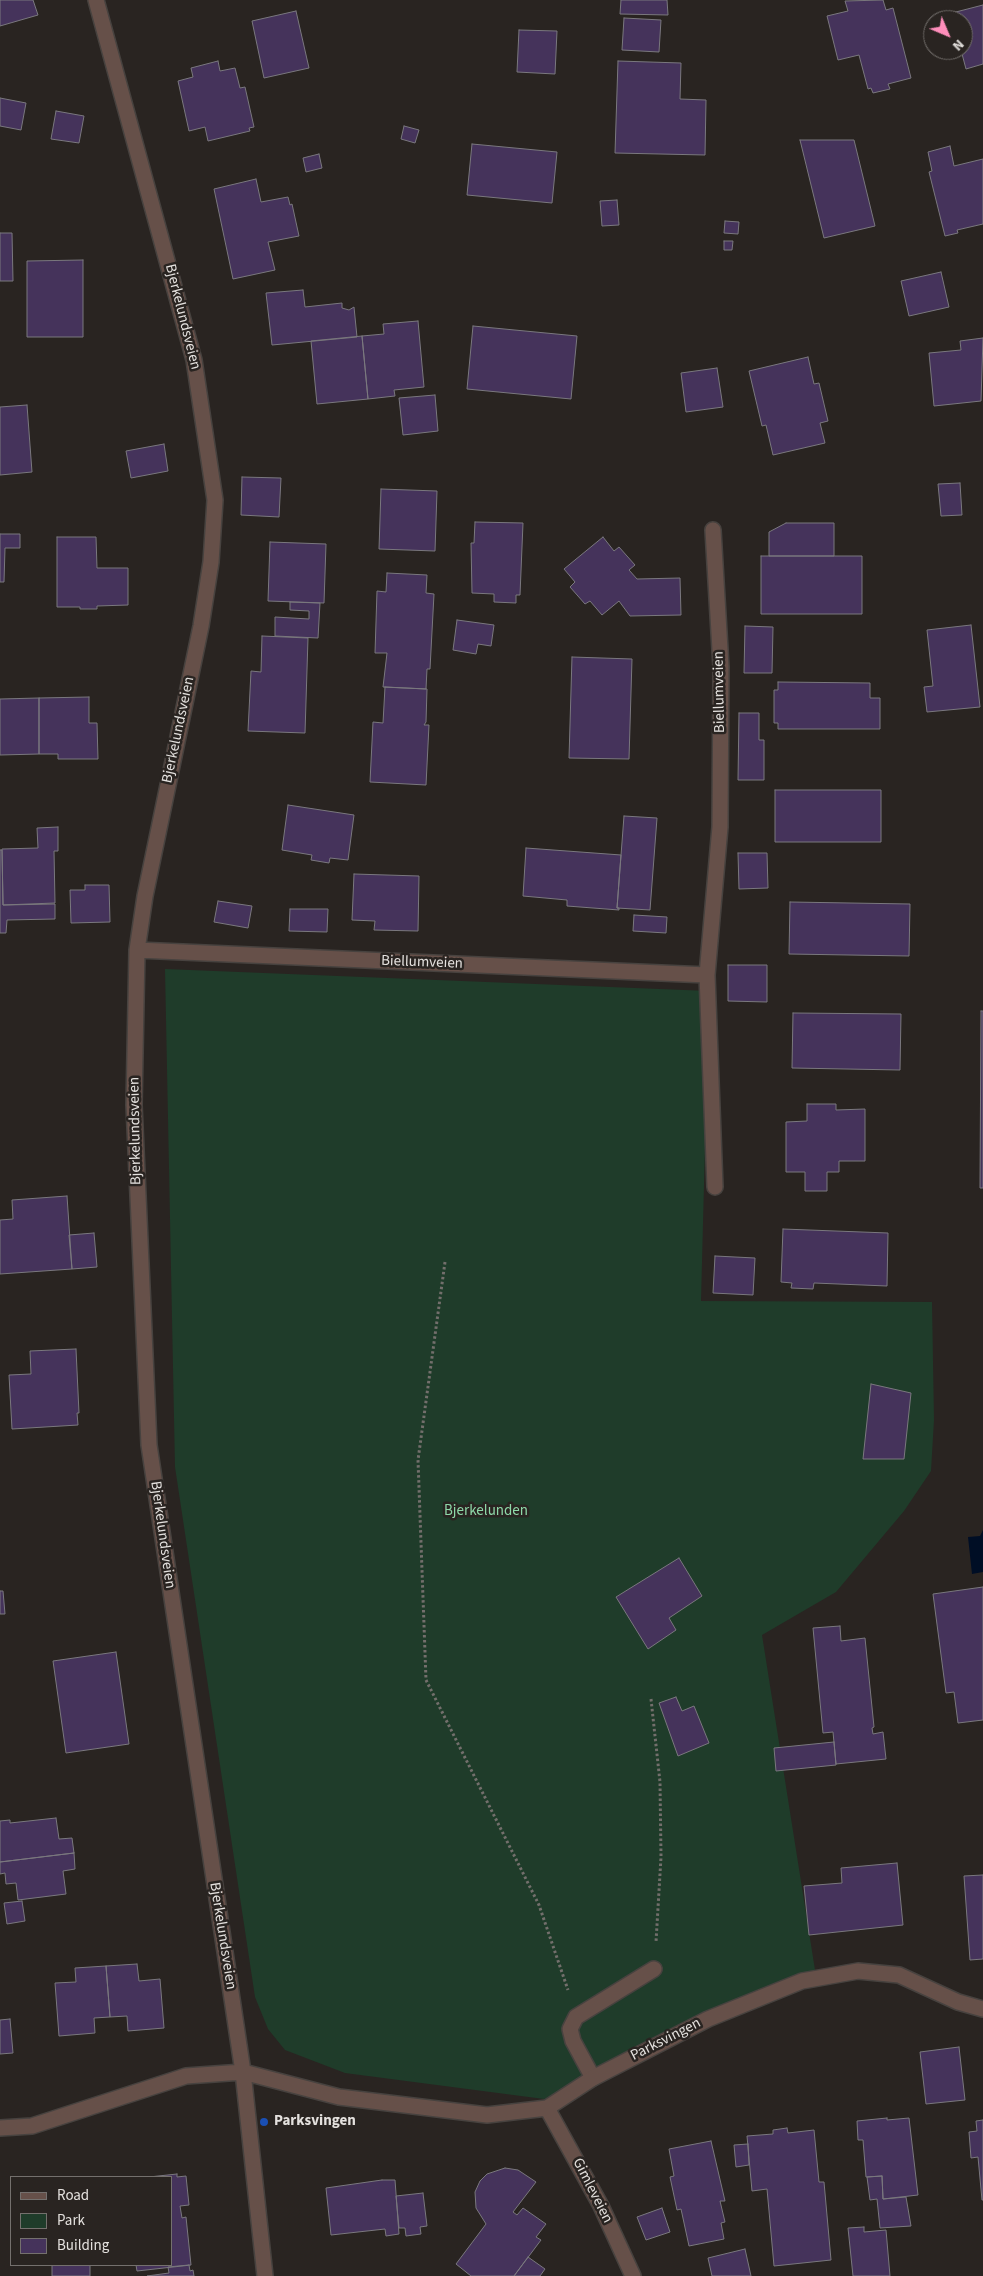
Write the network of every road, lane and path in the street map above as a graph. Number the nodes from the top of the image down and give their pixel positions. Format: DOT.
graph roads {
  1 [pos="96,0"];
  2 [pos="713,530"];
  3 [pos="137,950"];
  4 [pos="707,975"];
  5 [pos="715,1187"];
  6 [pos="444,1262"];
  7 [pos="651,1698"];
  8 [pos="654,1969"];
  9 [pos="983,2009"];
  10 [pos="576,2017"];
  11 [pos="243,2072"];
  12 [pos="593,2078"];
  13 [pos="548,2108"];
  14 [pos="0,2128"];
  15 [pos="265,2276"];
  16 [pos="633,2276"];
  1 -- 3 [label="street, Bjerkelundsveien"];
  2 -- 4 [label="street, Biellumveien"];
  3 -- 4 [label="street, Biellumveien"];
  3 -- 11 [label="street, Bjerkelundsveien"];
  4 -- 5 [label="street, Biellumveien"];
  6 -- 10 [label="path"];
  7 -- 8 [label="path"];
  8 -- 10 [label="street"];
  9 -- 12 [label="street, Parksvingen"];
  10 -- 12 [label="street"];
  11 -- 13 [label="street, Parksvingen"];
  11 -- 14 [label="street, Parksvingen"];
  11 -- 15 [label="street, Bjerkelundsveien"];
  12 -- 13 [label="street, Parksvingen"];
  13 -- 16 [label="street, Gimleveien"];
}
